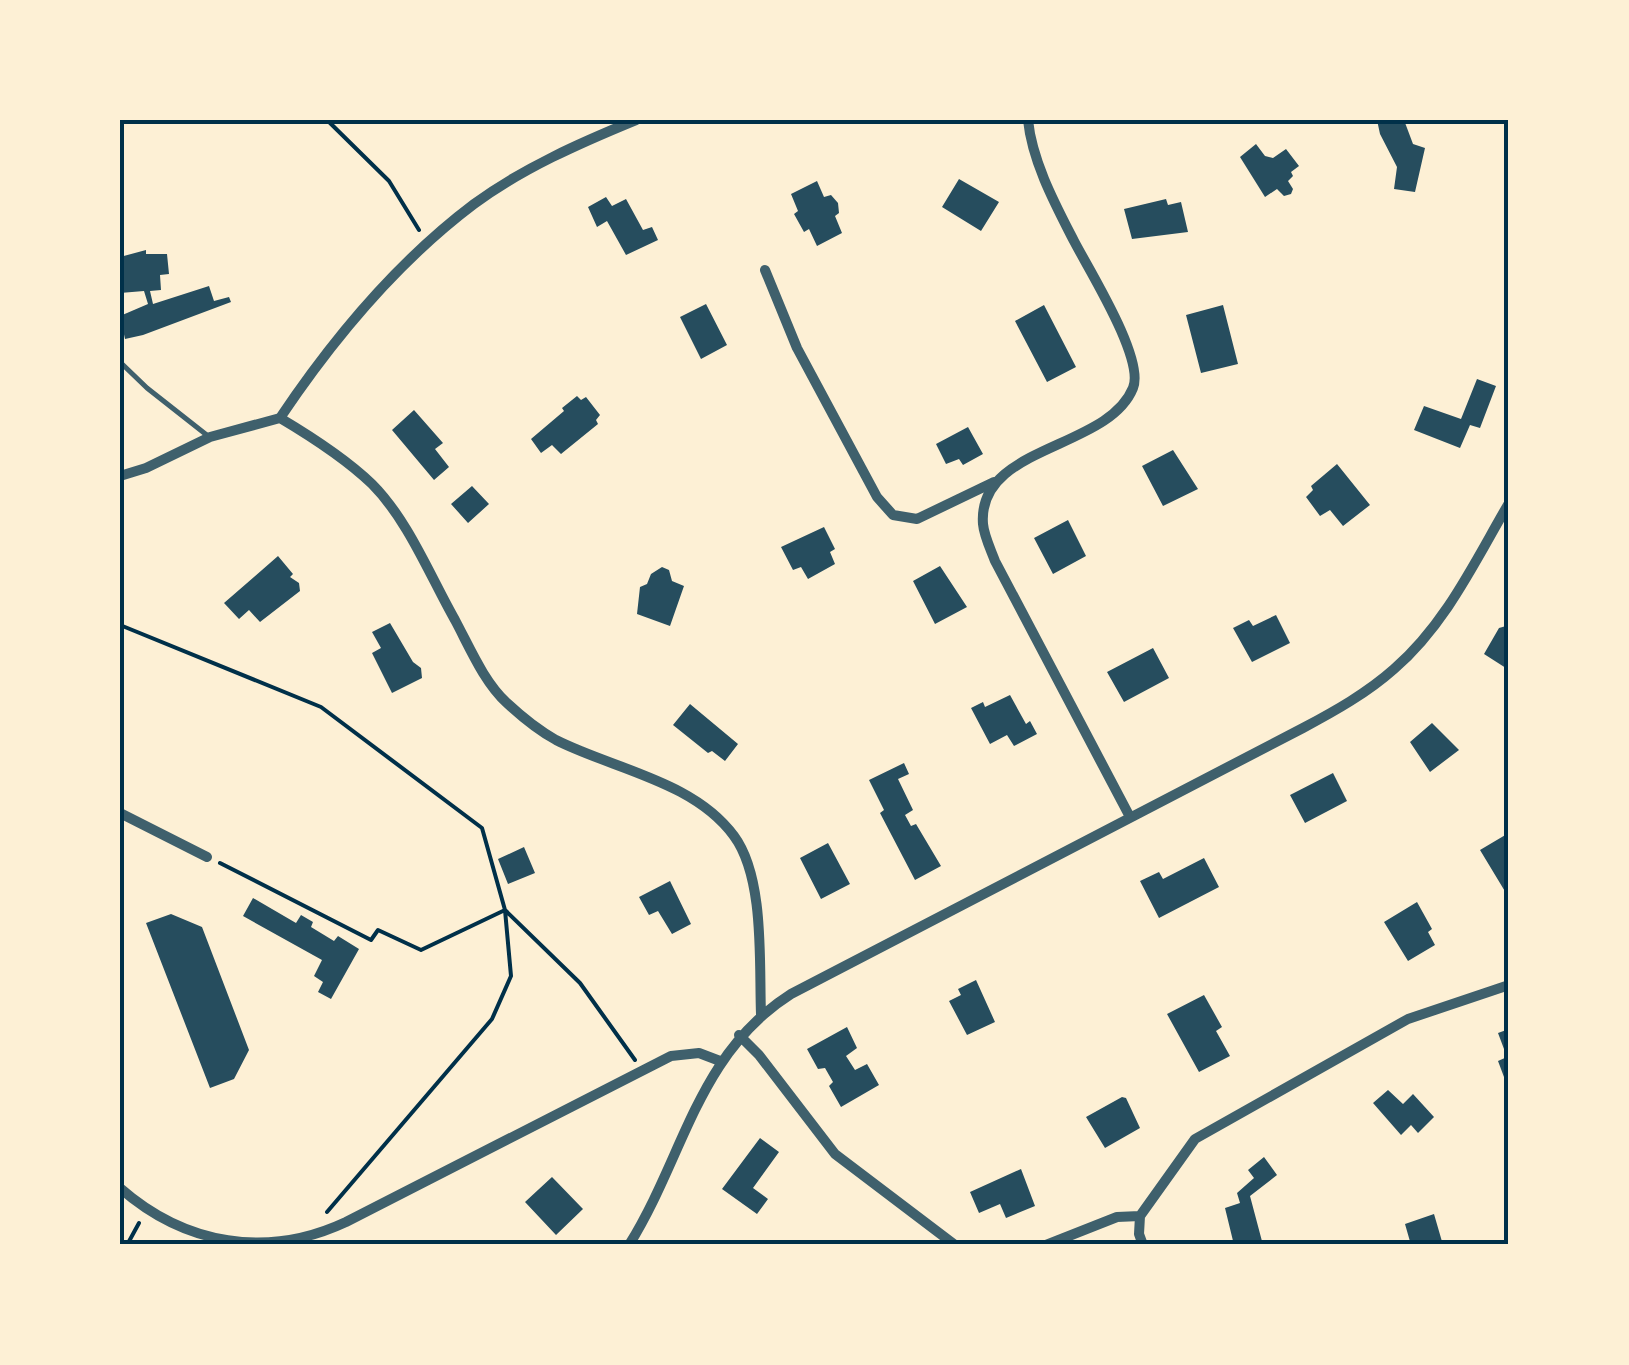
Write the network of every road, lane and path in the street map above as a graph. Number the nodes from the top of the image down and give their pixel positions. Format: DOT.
graph roads {
  1 [pos="326,120"];
  2 [pos="636,120"];
  3 [pos="1028,120"];
  4 [pos="427,242"];
  5 [pos="764,270"];
  6 [pos="120,362"];
  7 [pos="280,418"];
  8 [pos="210,438"];
  9 [pos="120,476"];
  10 [pos="995,481"];
  11 [pos="1509,503"];
  12 [pos="120,625"];
  13 [pos="120,813"];
  14 [pos="1130,817"];
  15 [pos="207,857"];
  16 [pos="505,910"];
  17 [pos="1509,985"];
  18 [pos="761,1014"];
  19 [pos="739,1035"];
  20 [pos="720,1061"];
  21 [pos="642,1070"];
  22 [pos="120,1188"];
  23 [pos="147,1210"];
  24 [pos="1140,1216"];
  25 [pos="318,1234"];
  26 [pos="127,1245"];
  27 [pos="629,1245"];
  28 [pos="955,1245"];
  29 [pos="1046,1245"];
  30 [pos="1143,1245"];
  1 -- 4 [label="path"];
  2 -- 4 [label="street"];
  3 -- 10 [label="street"];
  4 -- 7 [label="street"];
  5 -- 10 [label="street"];
  6 -- 8 [label="lane"];
  7 -- 8 [label="street"];
  7 -- 18 [label="street"];
  8 -- 9 [label="street"];
  10 -- 14 [label="street"];
  11 -- 14 [label="street"];
  12 -- 16 [label="path"];
  13 -- 15 [label="street"];
  14 -- 18 [label="street"];
  15 -- 16 [label="path"];
  16 -- 21 [label="path"];
  16 -- 25 [label="path"];
  17 -- 24 [label="street"];
  18 -- 19 [label="street"];
  19 -- 20 [label="street"];
  19 -- 28 [label="street"];
  20 -- 21 [label="street"];
  20 -- 27 [label="street"];
  21 -- 25 [label="street"];
  22 -- 23 [label="street"];
  23 -- 25 [label="street"];
  23 -- 26 [label="path"];
  24 -- 29 [label="street"];
  24 -- 30 [label="street"];
}
